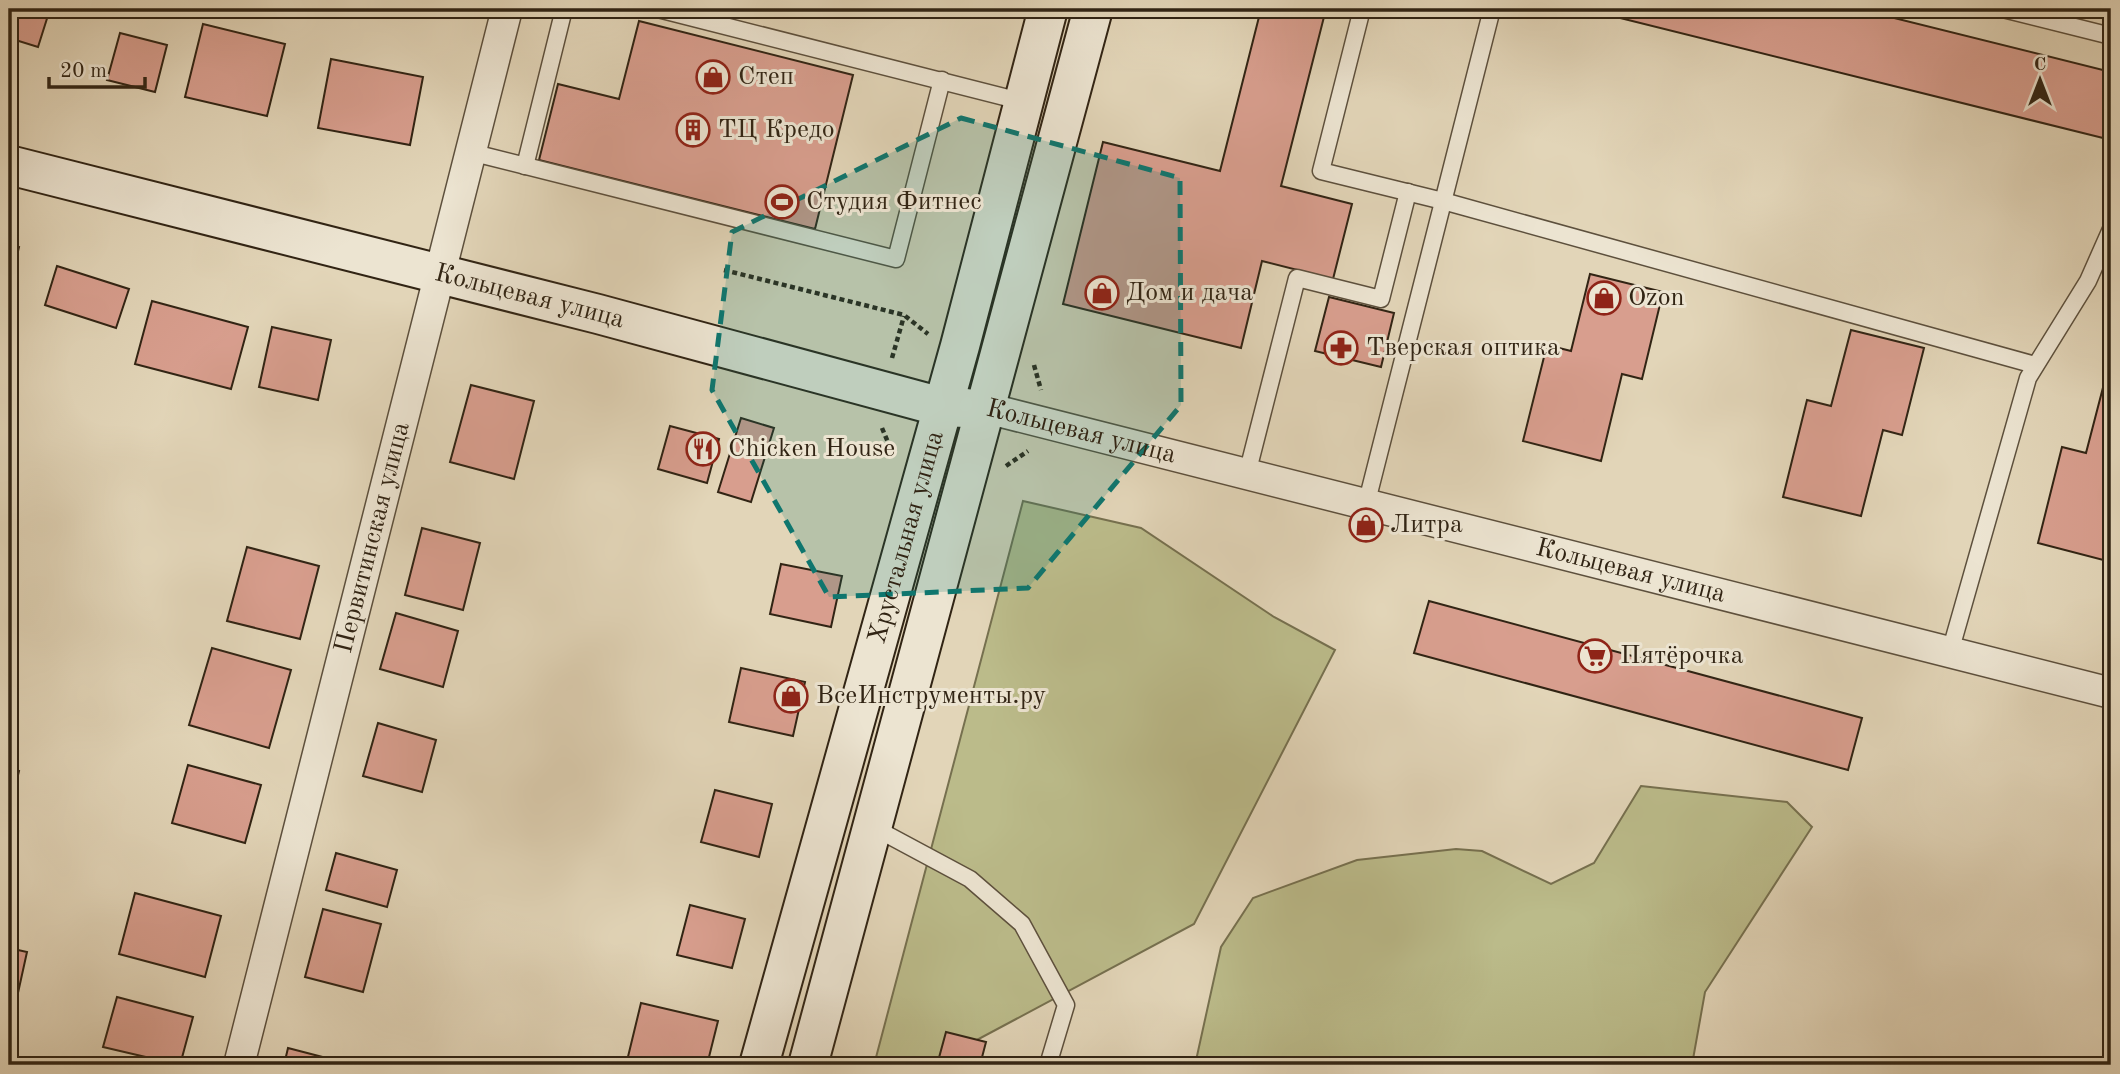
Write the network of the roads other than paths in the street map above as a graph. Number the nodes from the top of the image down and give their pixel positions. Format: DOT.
graph roads {
  1 [pos="507,9"];
  2 [pos="564,9"];
  3 [pos="658,9"];
  4 [pos="1048,9"];
  5 [pos="1093,9"];
  6 [pos="1362,9"];
  7 [pos="1492,9"];
  8 [pos="2003,9"];
  9 [pos="2111,36"];
  10 [pos="942,80"];
  11 [pos="1024,102"];
  12 [pos="470,152"];
  13 [pos="9,165"];
  14 [pos="525,166"];
  15 [pos="1408,192"];
  16 [pos="1443,201"];
  17 [pos="2111,229"];
  18 [pos="439,275"];
  19 [pos="2035,365"];
  20 [pos="942,407"];
  21 [pos="986,408"];
  22 [pos="1247,474"];
  23 [pos="1366,505"];
  24 [pos="1950,652"];
  25 [pos="2111,693"];
  26 [pos="873,827"];
  27 [pos="239,1065"];
  28 [pos="759,1065"];
  29 [pos="808,1065"];
  30 [pos="1048,1065"];
  1 -- 12 [label="street, Первитинская улица"];
  2 -- 14 [label="lane"];
  3 -- 10 [label="lane"];
  4 -- 11 [label="main road, Хрустальная улица"];
  5 -- 21 [label="main road, Хрустальная улица"];
  6 -- 15 [label="lane"];
  7 -- 16 [label="lane"];
  8 -- 9 [label="lane"];
  10 -- 11 [label="lane"];
  10 -- 14 [label="lane"];
  11 -- 20 [label="main road, Хрустальная улица"];
  12 -- 14 [label="lane"];
  12 -- 18 [label="street, Первитинская улица"];
  13 -- 18 [label="main road, Кольцевая улица"];
  15 -- 16 [label="lane"];
  15 -- 22 [label="lane"];
  16 -- 19 [label="lane"];
  16 -- 23 [label="lane"];
  17 -- 19 [label="lane"];
  18 -- 20 [label="main road, Кольцевая улица"];
  18 -- 27 [label="street, Первитинская улица"];
  19 -- 24 [label="lane"];
  20 -- 21 [label="main road, Кольцевая улица"];
  20 -- 28 [label="main road, Хрустальная улица"];
  21 -- 22 [label="street, Кольцевая улица"];
  21 -- 26 [label="main road, Хрустальная улица"];
  22 -- 23 [label="street, Кольцевая улица"];
  23 -- 24 [label="street, Кольцевая улица"];
  24 -- 25 [label="street, Кольцевая улица"];
  26 -- 29 [label="main road, Хрустальная улица"];
  26 -- 30 [label="lane"];
}
